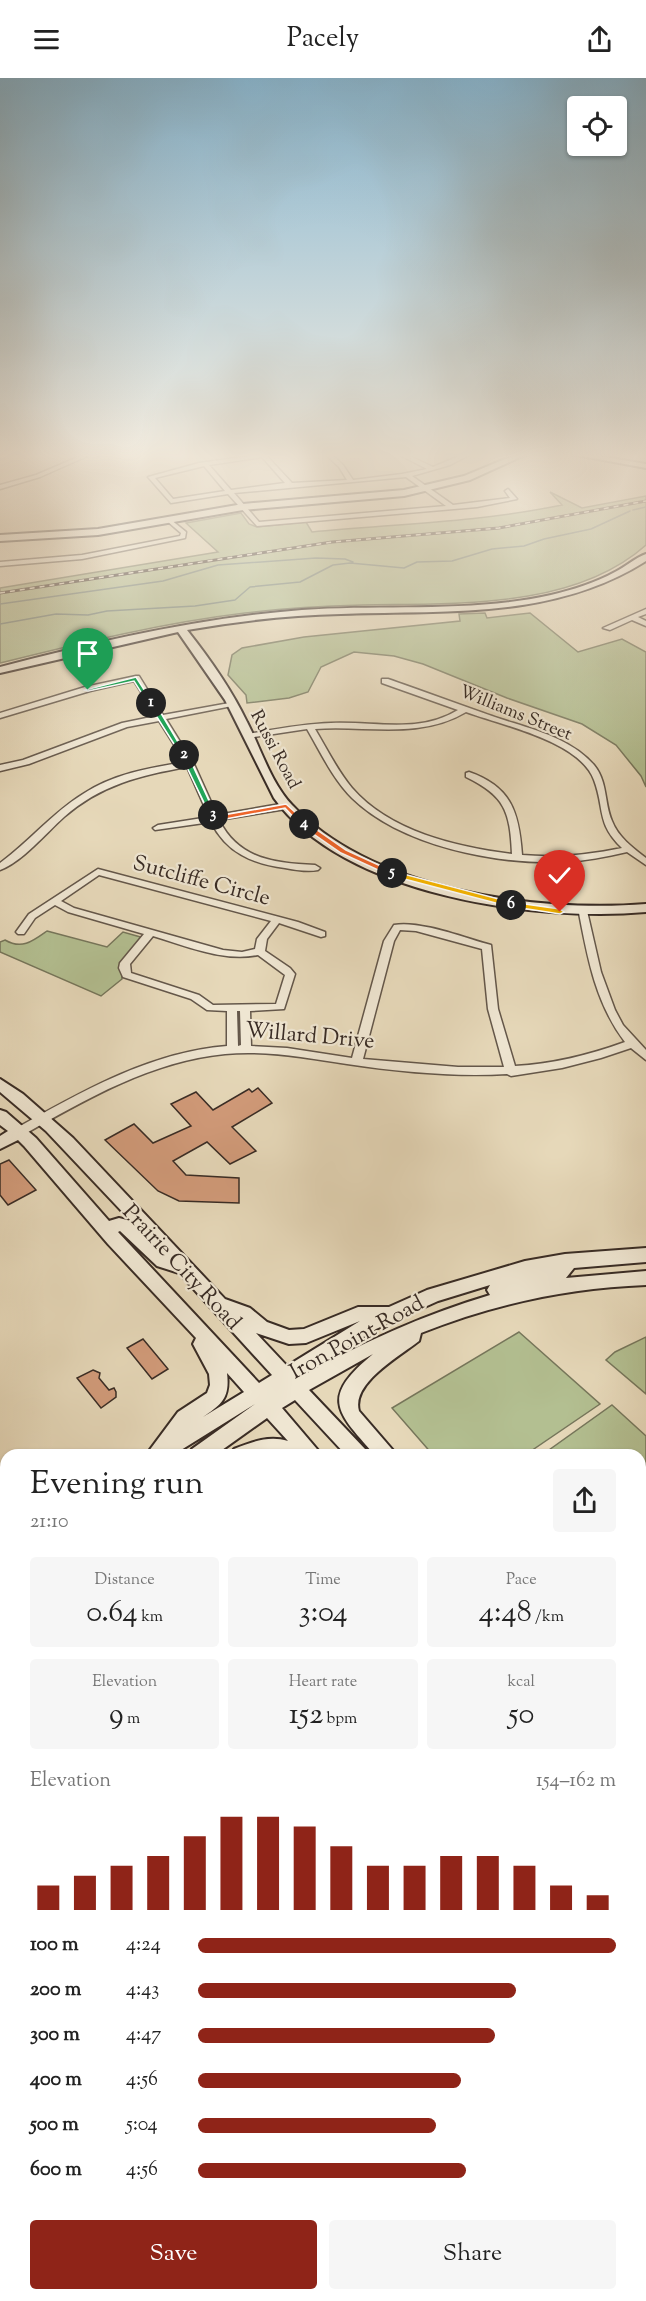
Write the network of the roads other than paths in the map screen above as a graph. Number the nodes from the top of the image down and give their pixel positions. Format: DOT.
graph roads {
  1 [pos="73,558"];
  2 [pos="645,558"];
  3 [pos="0,564"];
  4 [pos="646,611"];
  5 [pos="632,617"];
  6 [pos="646,624"];
  7 [pos="180,628"];
  8 [pos="607,628"];
  9 [pos="0,670"];
  10 [pos="385,681"];
  11 [pos="231,704"];
  12 [pos="465,709"];
  13 [pos="0,716"];
  14 [pos="160,718"];
  15 [pos="310,727"];
  16 [pos="248,736"];
  17 [pos="190,764"];
  18 [pos="0,768"];
  19 [pos="469,775"];
  20 [pos="286,806"];
  21 [pos="215,818"];
  22 [pos="158,828"];
  23 [pos="628,849"];
  24 [pos="518,857"];
  25 [pos="646,862"];
  26 [pos="0,867"];
  27 [pos="315,868"];
  28 [pos="54,901"];
  29 [pos="646,908"];
  30 [pos="584,913"];
  31 [pos="277,919"];
  32 [pos="21,932"];
  33 [pos="150,933"];
  34 [pos="321,934"];
  35 [pos="260,951"];
  36 [pos="232,1009"];
  37 [pos="245,1009"];
  38 [pos="632,1044"];
  39 [pos="246,1049"];
  40 [pos="233,1050"];
  41 [pos="646,1056"];
  42 [pos="357,1061"];
  43 [pos="511,1072"];
  44 [pos="0,1084"];
  45 [pos="0,1116"];
  46 [pos="42,1118"];
  47 [pos="19,1132"];
  48 [pos="0,1143"];
  49 [pos="107,1229"];
  50 [pos="646,1255"];
  51 [pos="565,1261"];
  52 [pos="187,1268"];
  53 [pos="646,1278"];
  54 [pos="219,1303"];
  55 [pos="388,1313"];
  56 [pos="443,1316"];
  57 [pos="190,1319"];
  58 [pos="291,1383"];
  59 [pos="263,1400"];
  60 [pos="161,1449"];
  61 [pos="167,1449"];
  62 [pos="207,1449"];
  63 [pos="260,1449"];
  64 [pos="285,1449"];
  65 [pos="307,1449"];
  66 [pos="352,1449"];
  67 [pos="382,1449"];
  1 -- 3 [label="street"];
  2 -- 7 [label="main road"];
  4 -- 5 [label="street"];
  5 -- 6 [label="street"];
  5 -- 8 [label="street"];
  7 -- 9 [label="main road"];
  7 -- 11 [label="main road, Russi Road"];
  10 -- 12 [label="street, Williams Street"];
  11 -- 14 [label="street"];
  11 -- 16 [label="main road, Russi Road"];
  12 -- 15 [label="street"];
  12 -- 23 [label="street, Williams Street"];
  13 -- 14 [label="street"];
  14 -- 17 [label="street"];
  14 -- 18 [label="street"];
  15 -- 16 [label="street"];
  15 -- 24 [label="street"];
  16 -- 20 [label="main road, Russi Road"];
  17 -- 21 [label="street"];
  17 -- 26 [label="street"];
  19 -- 24 [label="street"];
  20 -- 21 [label="street"];
  20 -- 30 [label="main road, Russi Road"];
  21 -- 22 [label="street"];
  21 -- 27 [label="street"];
  23 -- 24 [label="street"];
  23 -- 25 [label="street, Williams Street"];
  28 -- 31 [label="street, Sutcliffe Circle"];
  28 -- 32 [label="street, Sutcliffe Circle"];
  28 -- 33 [label="street"];
  29 -- 30 [label="main road, Russi Road"];
  30 -- 38 [label="street"];
  31 -- 34 [label="street"];
  31 -- 35 [label="street, Sutcliffe Circle"];
  33 -- 35 [label="street"];
  33 -- 36 [label="street"];
  35 -- 37 [label="street"];
  36 -- 37 [label="street"];
  36 -- 40 [label="street"];
  37 -- 39 [label="street"];
  38 -- 41 [label="street"];
  38 -- 43 [label="street, Willard Drive"];
  39 -- 40 [label="street, Willard Drive"];
  39 -- 42 [label="street, Willard Drive"];
  40 -- 46 [label="street, Willard Drive"];
  42 -- 43 [label="street, Willard Drive"];
  42 -- 43 [label="street"];
  44 -- 46 [label="main road, Prairie City Road"];
  45 -- 47 [label="main road, Prairie City Road"];
  46 -- 47 [label="street, Willard Drive"];
  46 -- 52 [label="main road, Prairie City Road"];
  47 -- 48 [label="main road, Willard Drive"];
  47 -- 49 [label="main road, Prairie City Road"];
  49 -- 52 [label="main road"];
  49 -- 57 [label="main road, Prairie City Road"];
  50 -- 51 [label="main road, Iron Point Road"];
  51 -- 55 [label="main road, Iron Point Road"];
  51 -- 56 [label="main road"];
  52 -- 54 [label="main road, Prairie City Road"];
  53 -- 56 [label="main road, Iron Point Road"];
  54 -- 55 [label="main road"];
  54 -- 58 [label="main road, Prairie City Road"];
  55 -- 58 [label="main road, Iron Point Road"];
  56 -- 58 [label="main road, Iron Point Road"];
  56 -- 67 [label="main road"];
  57 -- 59 [label="main road, Prairie City Road"];
  57 -- 60 [label="main road"];
  58 -- 59 [label="main road, Iron Point Road"];
  58 -- 66 [label="main road, Prairie City Road"];
  59 -- 61 [label="main road, Iron Point Road"];
  59 -- 62 [label="main road, Iron Point Road"];
  59 -- 65 [label="main road, Prairie City Road"];
  63 -- 64 [label="main road"];
}
